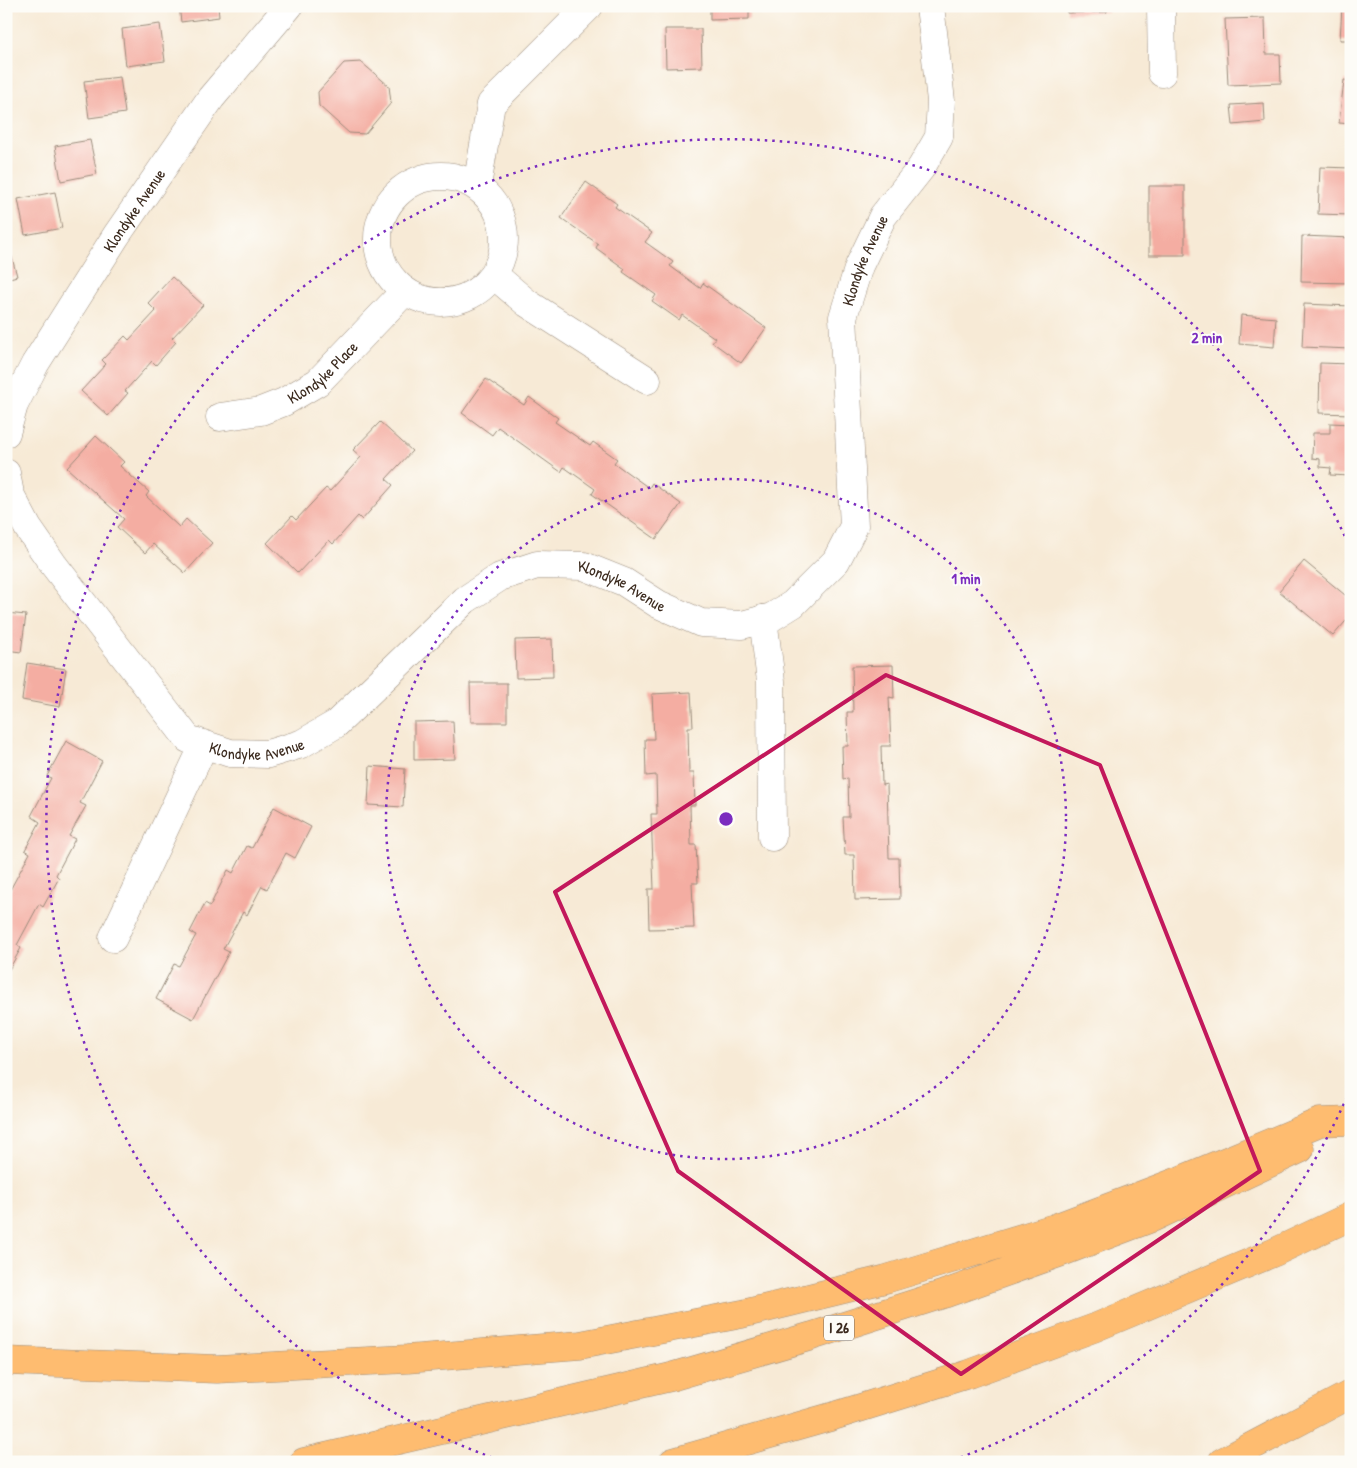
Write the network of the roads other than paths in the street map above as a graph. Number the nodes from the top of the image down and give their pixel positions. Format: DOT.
graph roads {
  1 [pos="289,6"];
  2 [pos="588,6"];
  3 [pos="930,6"];
  4 [pos="1161,6"];
  5 [pos="1162,73"];
  6 [pos="477,186"];
  7 [pos="494,275"];
  8 [pos="405,291"];
  9 [pos="647,380"];
  10 [pos="220,417"];
  11 [pos="6,433"];
  12 [pos="6,473"];
  13 [pos="763,619"];
  14 [pos="204,745"];
  15 [pos="772,837"];
  16 [pos="113,938"];
  17 [pos="1351,1123"];
  18 [pos="1351,1216"];
  19 [pos="6,1361"];
  20 [pos="1351,1394"];
  21 [pos="304,1462"];
  22 [pos="673,1462"];
  23 [pos="1222,1462"];
  1 -- 11 [label="street, Klondyke Avenue"];
  2 -- 6 [label="street"];
  3 -- 13 [label="street, Klondyke Avenue"];
  4 -- 5 [label="street"];
  6 -- 7 [label="street"];
  6 -- 8 [label="street"];
  7 -- 8 [label="street"];
  7 -- 9 [label="street"];
  8 -- 10 [label="street, Klondyke Place"];
  12 -- 14 [label="street, Klondyke Avenue"];
  13 -- 14 [label="street, Klondyke Avenue"];
  13 -- 15 [label="street"];
  14 -- 16 [label="street"];
  17 -- 19 [label="main road"];
  17 -- 21 [label="main road, I 26"];
  18 -- 22 [label="main road"];
  20 -- 23 [label="main road"];
}
